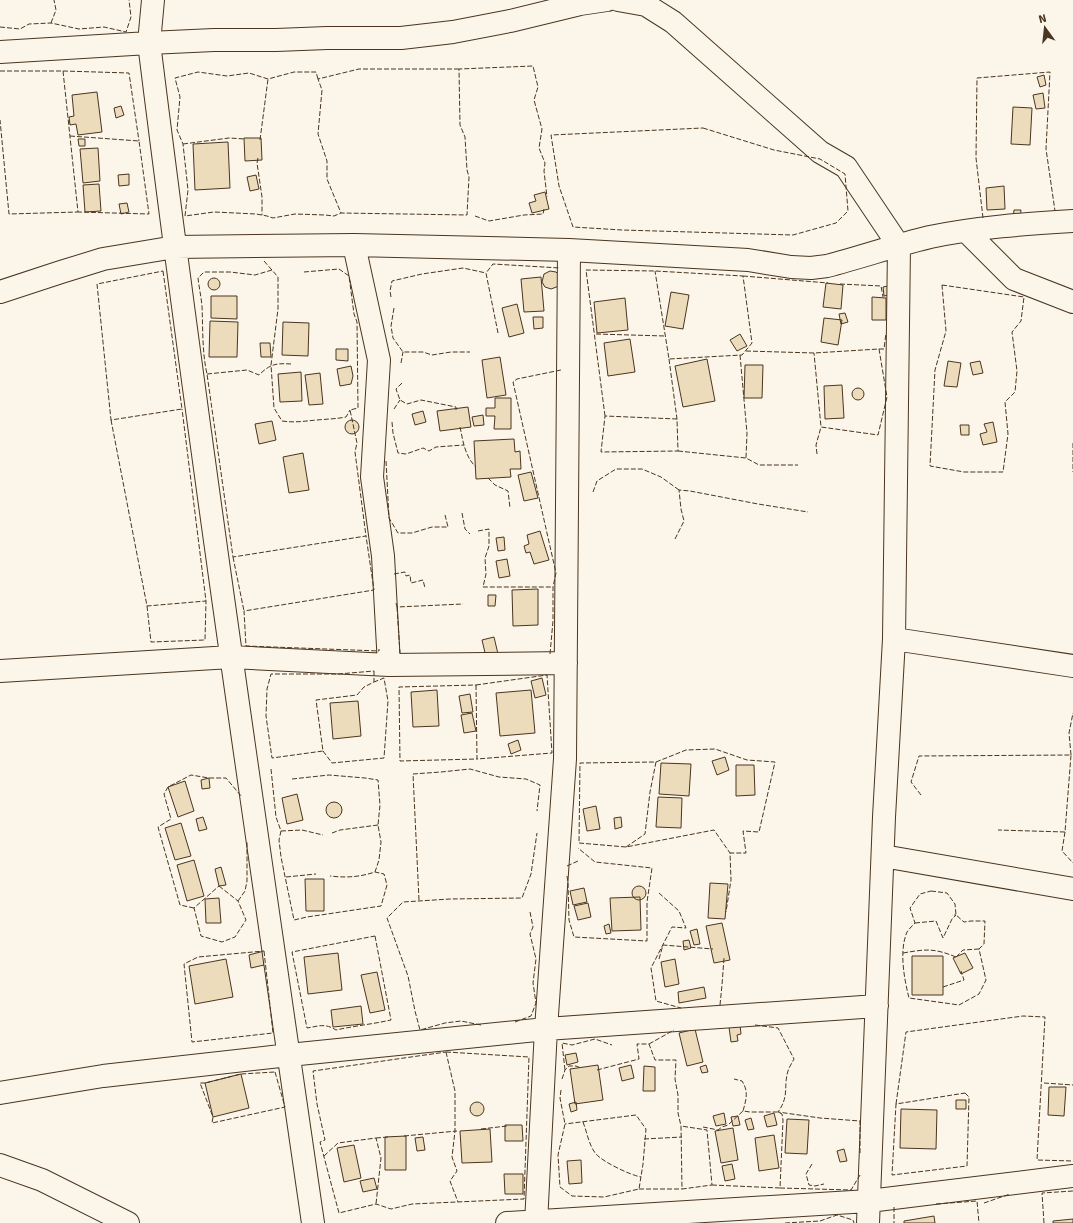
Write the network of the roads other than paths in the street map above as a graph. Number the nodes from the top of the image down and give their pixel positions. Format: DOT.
graph roads {
  1 [pos="153,0"];
  2 [pos="607,0"];
  3 [pos="618,0"];
  4 [pos="149,43"];
  5 [pos="0,52"];
  6 [pos="1073,221"];
  7 [pos="966,231"];
  8 [pos="354,245"];
  9 [pos="899,246"];
  10 [pos="175,247"];
  11 [pos="569,250"];
  12 [pos="1,289"];
  13 [pos="1073,302"];
  14 [pos="894,639"];
  15 [pos="231,657"];
  16 [pos="566,663"];
  17 [pos="389,665"];
  18 [pos="1073,666"];
  19 [pos="0,671"];
  20 [pos="882,856"];
  21 [pos="1073,889"];
  22 [pos="877,1006"];
  23 [pos="546,1029"];
  24 [pos="288,1055"];
  25 [pos="0,1093"];
  26 [pos="0,1165"];
  27 [pos="1073,1176"];
  28 [pos="869,1201"];
  29 [pos="536,1222"];
  30 [pos="128,1223"];
  31 [pos="313,1223"];
  32 [pos="507,1223"];
  33 [pos="868,1223"];
  1 -- 4 [label="street"];
  2 -- 4 [label="street"];
  3 -- 9 [label="street"];
  4 -- 5 [label="street"];
  4 -- 10 [label="street"];
  6 -- 7 [label="street"];
  7 -- 9 [label="street"];
  7 -- 13 [label="street"];
  8 -- 10 [label="street"];
  8 -- 11 [label="street"];
  8 -- 17 [label="street"];
  9 -- 11 [label="street"];
  9 -- 14 [label="street"];
  10 -- 12 [label="street"];
  10 -- 15 [label="street"];
  11 -- 16 [label="street"];
  14 -- 18 [label="street"];
  14 -- 20 [label="street"];
  15 -- 17 [label="street"];
  15 -- 19 [label="street"];
  15 -- 24 [label="street"];
  16 -- 17 [label="street"];
  16 -- 23 [label="street"];
  20 -- 21 [label="street"];
  20 -- 22 [label="street"];
  22 -- 23 [label="street"];
  22 -- 28 [label="street"];
  23 -- 24 [label="street"];
  23 -- 29 [label="street"];
  24 -- 25 [label="street"];
  24 -- 31 [label="street"];
  26 -- 30 [label="street"];
  27 -- 28 [label="street"];
  28 -- 29 [label="street"];
  28 -- 33 [label="street"];
  29 -- 32 [label="street"];
}
